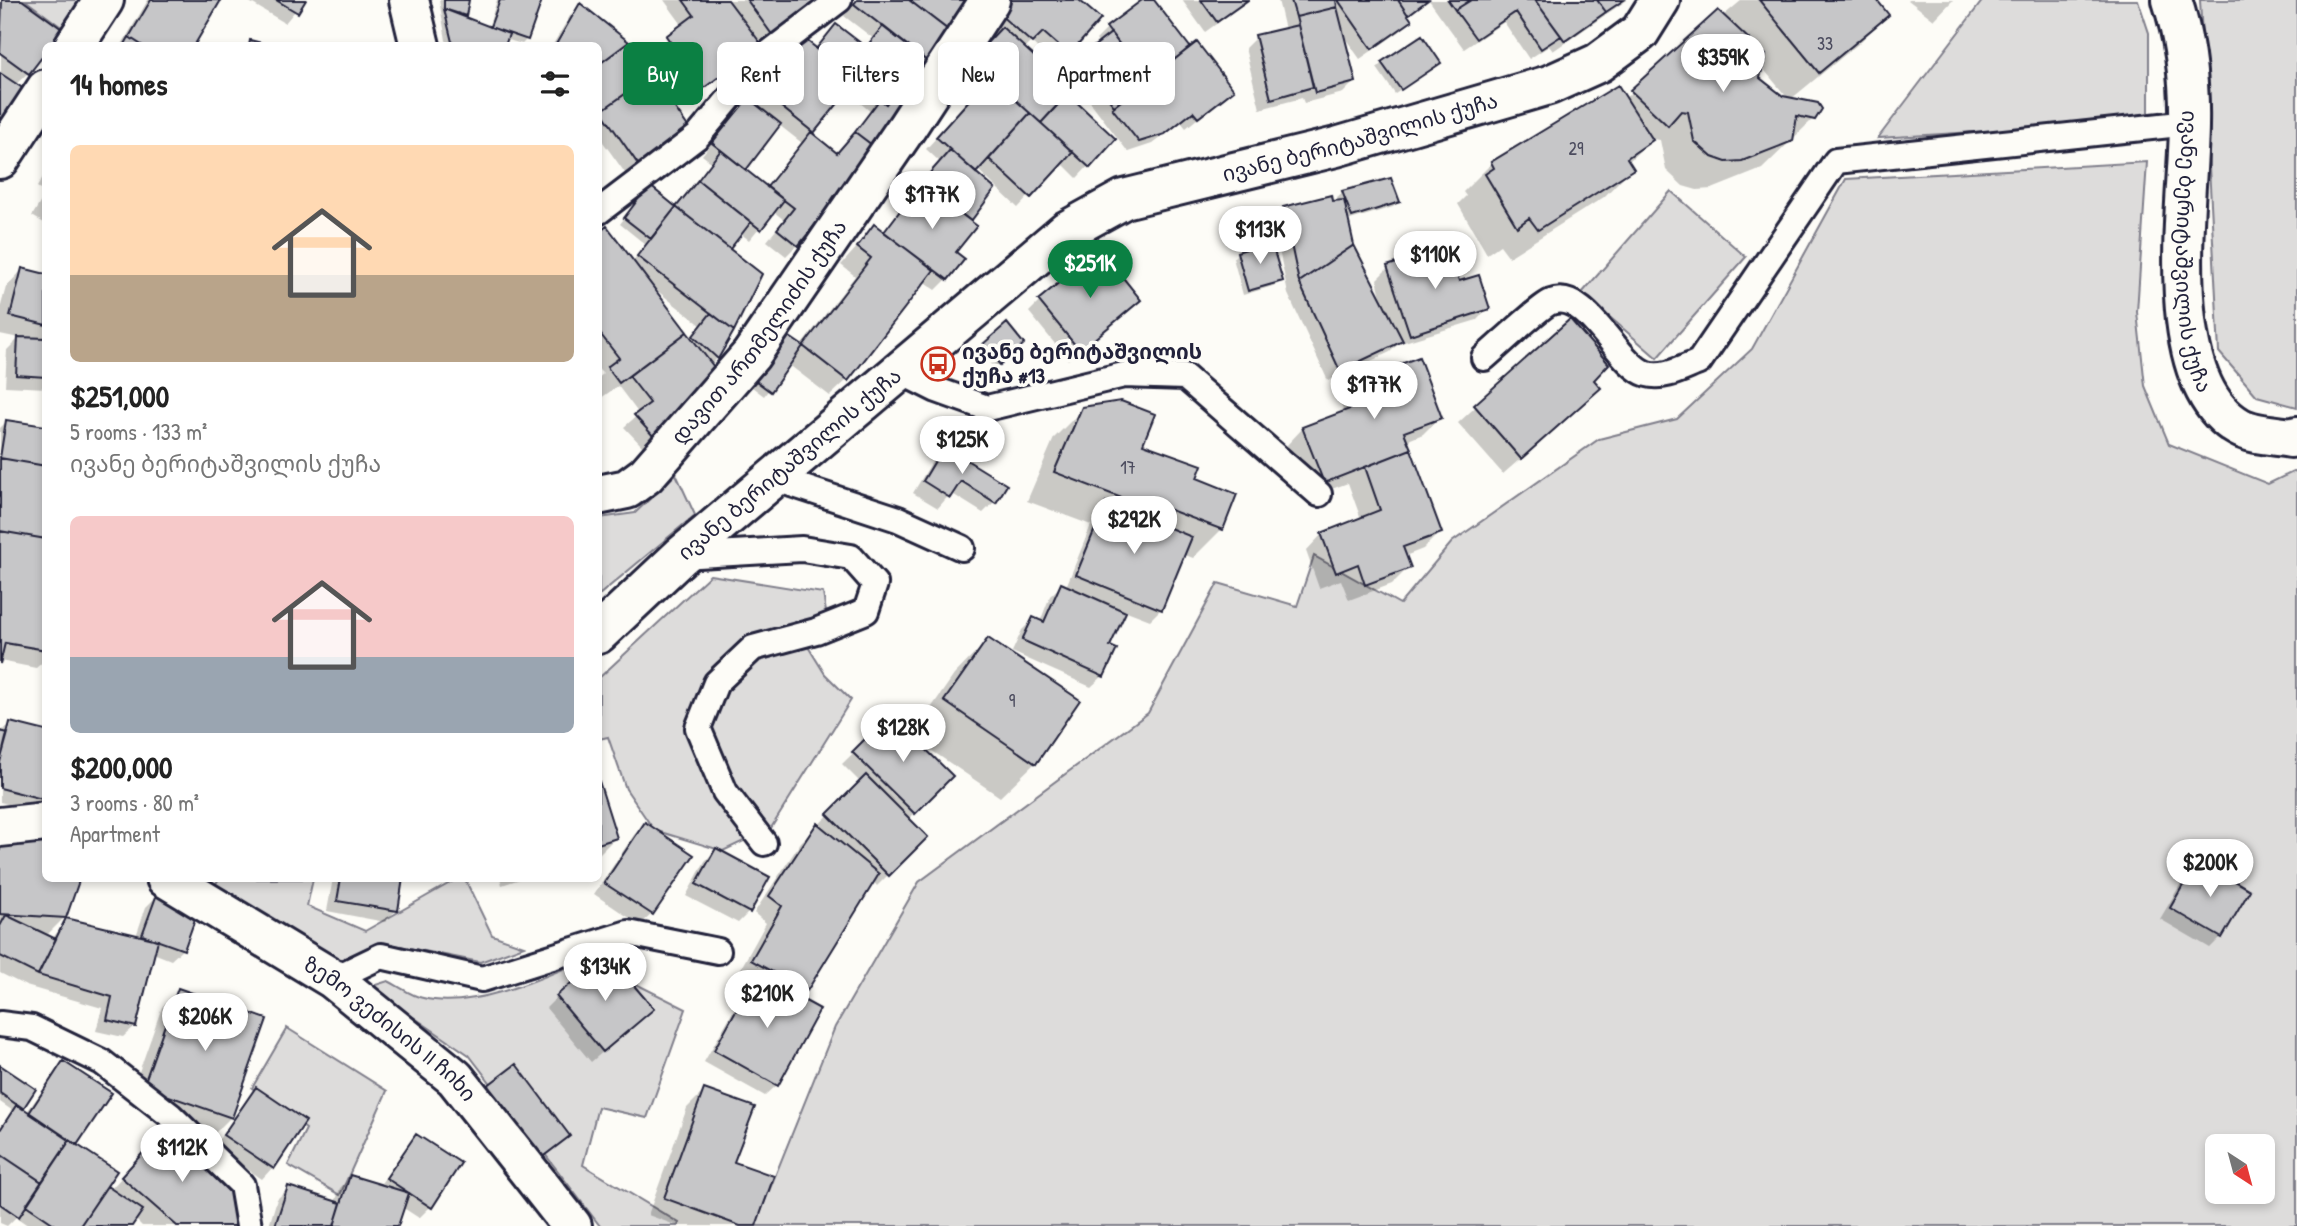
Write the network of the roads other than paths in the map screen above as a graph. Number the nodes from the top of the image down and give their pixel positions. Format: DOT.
graph roads {
  1 [pos="104,0"];
  2 [pos="409,0"];
  3 [pos="839,0"];
  4 [pos="990,0"];
  5 [pos="1660,0"];
  6 [pos="2172,0"];
  7 [pos="77,42"];
  8 [pos="419,42"];
  9 [pos="42,95"];
  10 [pos="2189,124"];
  11 [pos="0,159"];
  12 [pos="602,209"];
  13 [pos="1484,358"];
  14 [pos="897,370"];
  15 [pos="2297,436"];
  16 [pos="774,478"];
  17 [pos="602,494"];
  18 [pos="1318,494"];
  19 [pos="962,548"];
  20 [pos="681,556"];
  21 [pos="602,631"];
  22 [pos="42,822"];
  23 [pos="0,827"];
  24 [pos="764,843"];
  25 [pos="173,882"];
  26 [pos="718,951"];
  27 [pos="333,979"];
  28 [pos="0,1024"];
  29 [pos="248,1226"];
  30 [pos="572,1226"];
  1 -- 7 [label="main road"];
  2 -- 8 [label="main road"];
  3 -- 12 [label="lane"];
  4 -- 17 [label="main road, დავით ართმელიძის ქუჩა"];
  5 -- 14 [label="main road, ივანე ბერიტაშვილის ქუჩა"];
  6 -- 10 [label="main road, ივანე ბერიტაშვილის ქუჩა"];
  9 -- 11 [label="main road"];
  10 -- 13 [label="lane"];
  10 -- 15 [label="main road, ივანე ბერიტაშვილის ქუჩა"];
  14 -- 16 [label="main road, ივანე ბერიტაშვილის ქუჩა"];
  14 -- 18 [label="lane"];
  16 -- 19 [label="lane"];
  16 -- 20 [label="main road, ივანე ბერიტაშვილის ქუჩა"];
  20 -- 21 [label="main road, ივანე ბერიტაშვილის ქუჩა"];
  20 -- 24 [label="lane"];
  22 -- 23 [label="main road"];
  25 -- 27 [label="main road, ზემო ვეძისის II ჩიხი"];
  26 -- 27 [label="lane"];
  27 -- 30 [label="main road, ზემო ვეძისის II ჩიხი"];
  28 -- 29 [label="lane"];
}
